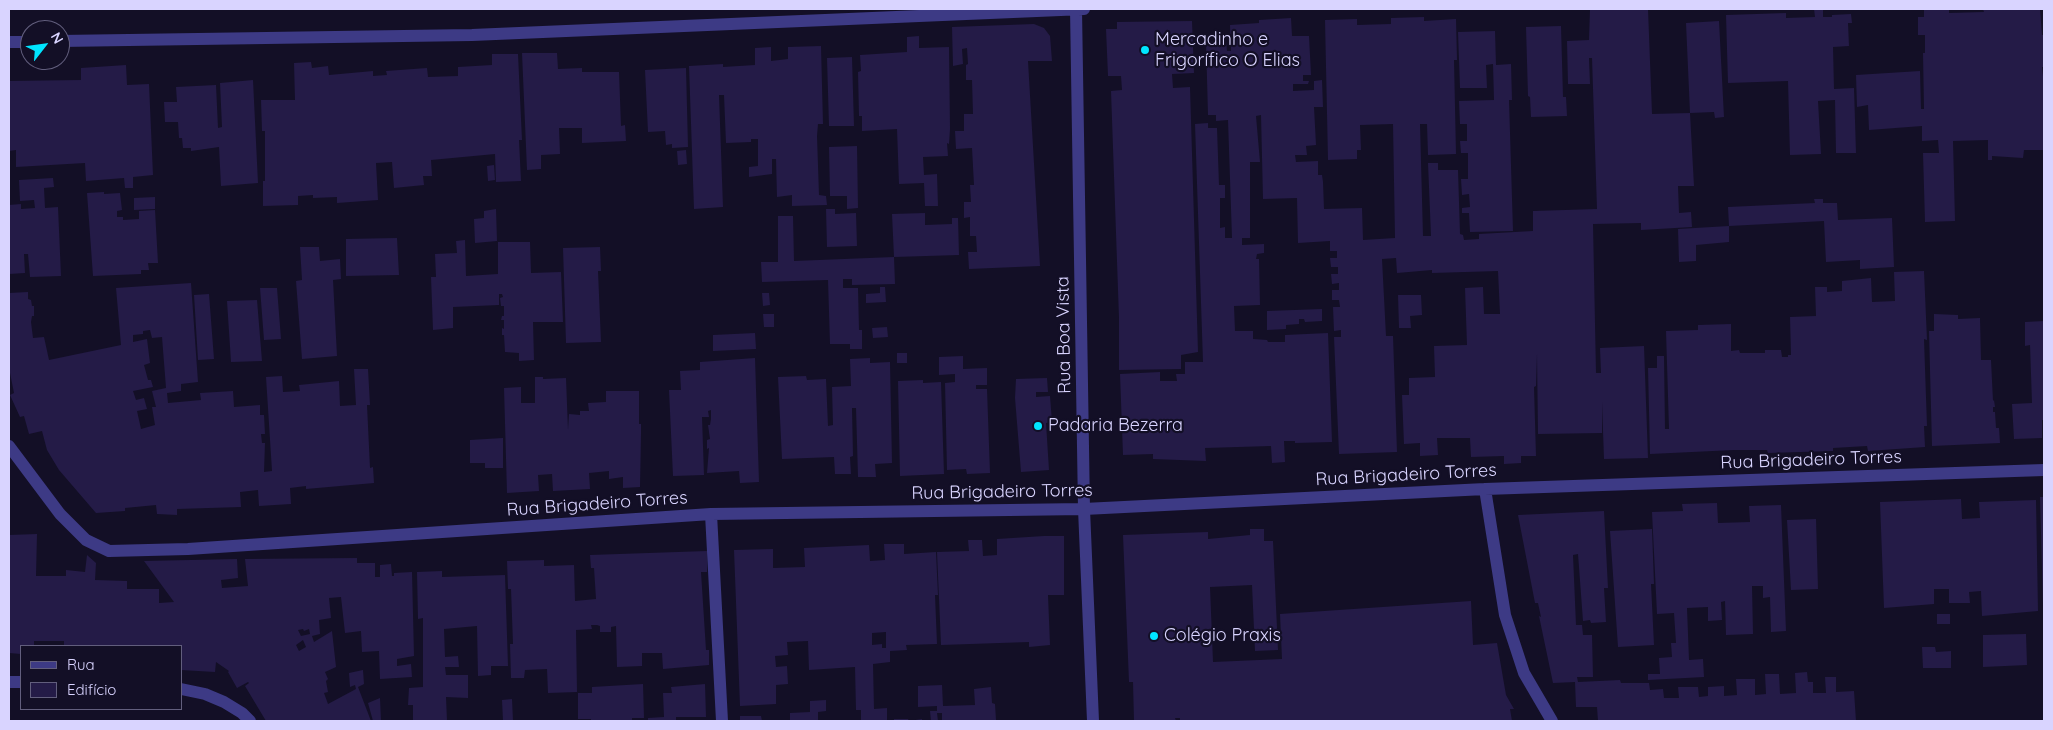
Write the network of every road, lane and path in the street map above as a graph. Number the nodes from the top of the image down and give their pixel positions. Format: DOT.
graph roads {
  1 [pos="1076,9"];
  2 [pos="1084,9"];
  3 [pos="70,41"];
  4 [pos="9,446"];
  5 [pos="2044,470"];
  6 [pos="1485,489"];
  7 [pos="1084,509"];
  8 [pos="711,514"];
  9 [pos="182,689"];
  10 [pos="250,721"];
  11 [pos="722,721"];
  12 [pos="1093,721"];
  13 [pos="1552,721"];
  1 -- 2 [label="street"];
  1 -- 3 [label="street"];
  1 -- 7 [label="street, Rua Boa Vista"];
  4 -- 8 [label="street, Rua Brigadeiro Torres"];
  5 -- 6 [label="street, Rua Brigadeiro Torres"];
  6 -- 7 [label="street, Rua Brigadeiro Torres"];
  6 -- 13 [label="street"];
  7 -- 8 [label="street, Rua Brigadeiro Torres"];
  7 -- 12 [label="street, Rua Boa Vista"];
  8 -- 11 [label="street"];
  9 -- 10 [label="street"];
}
